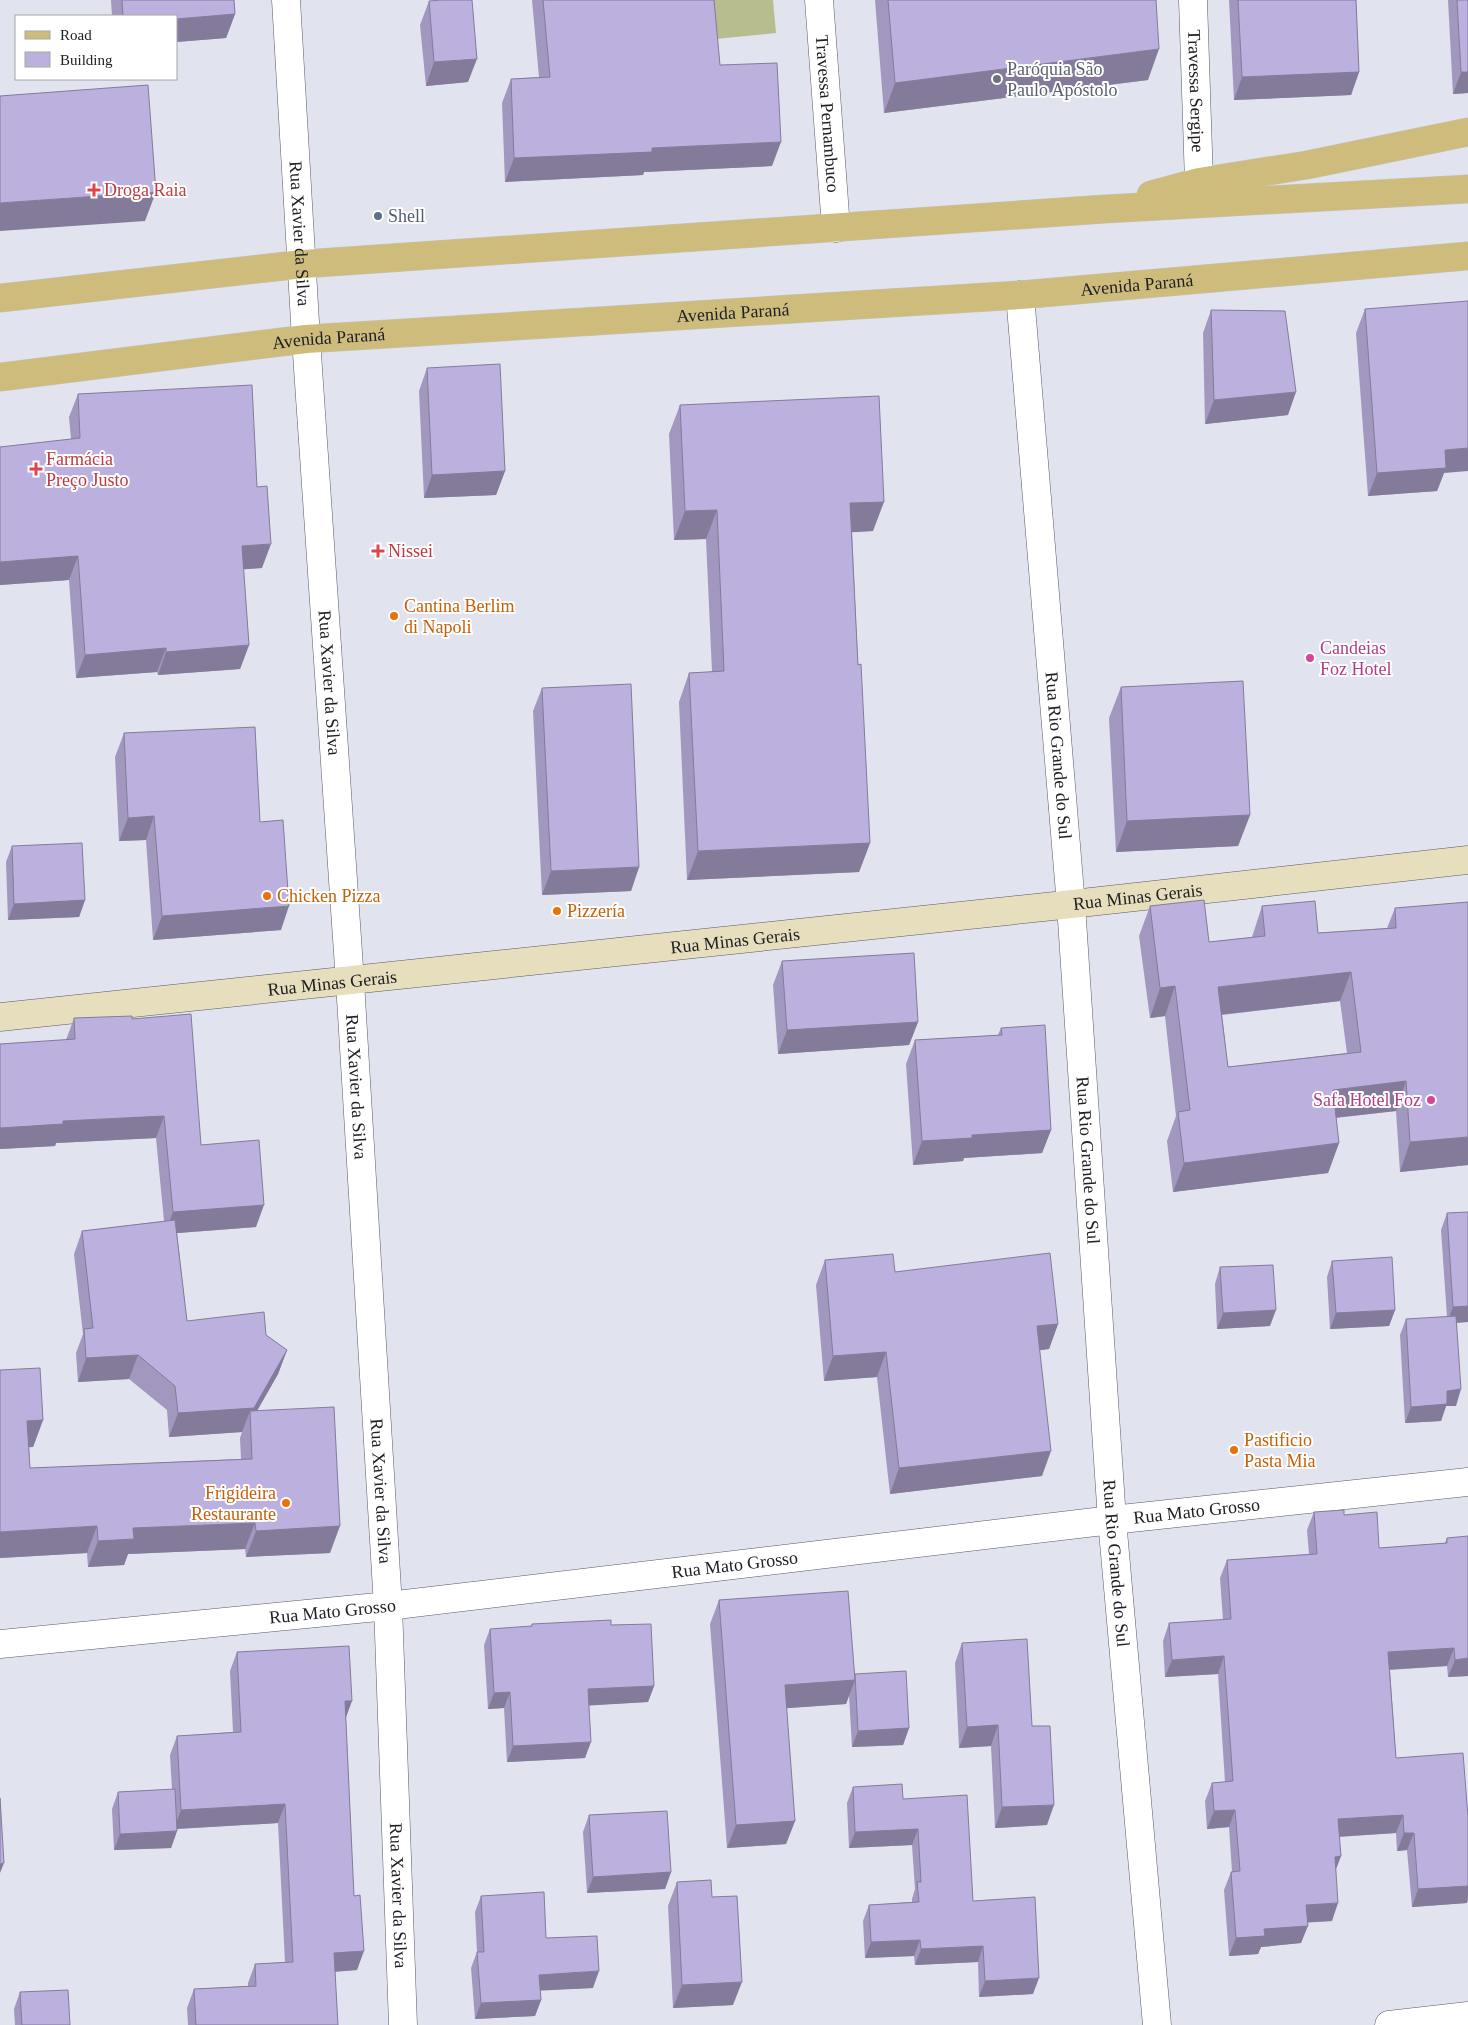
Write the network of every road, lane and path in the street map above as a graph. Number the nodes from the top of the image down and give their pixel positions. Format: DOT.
graph roads {
  1 [pos="286,0"];
  2 [pos="819,0"];
  3 [pos="1193,0"];
  4 [pos="1468,132"];
  5 [pos="1199,182"];
  6 [pos="1468,189"];
  7 [pos="1106,209"];
  8 [pos="836,228"];
  9 [pos="1468,256"];
  10 [pos="303,264"];
  11 [pos="1020,295"];
  12 [pos="0,298"];
  13 [pos="306,339"];
  14 [pos="0,377"];
  15 [pos="1468,860"];
  16 [pos="1071,905"];
  17 [pos="350,982"];
  18 [pos="0,1017"];
  19 [pos="1468,1482"];
  20 [pos="1112,1520"];
  21 [pos="388,1606"];
  22 [pos="0,1644"];
  23 [pos="1468,2016"];
  24 [pos="403,2025"];
  25 [pos="1157,2025"];
  26 [pos="1390,2025"];
  1 -- 10 [label="street, Rua Xavier da Silva"];
  2 -- 8 [label="street, Travessa Pernambuco"];
  3 -- 5 [label="street, Travessa Sergipe"];
  4 -- 5 [label="main road"];
  5 -- 7 [label="main road"];
  6 -- 7 [label="main road"];
  7 -- 8 [label="main road"];
  8 -- 10 [label="main road"];
  9 -- 11 [label="main road, Avenida Paraná"];
  10 -- 12 [label="main road"];
  10 -- 13 [label="street, Rua Xavier da Silva"];
  11 -- 13 [label="main road, Avenida Paraná"];
  11 -- 16 [label="street, Rua Rio Grande do Sul"];
  13 -- 14 [label="main road, Avenida Paraná"];
  13 -- 17 [label="street, Rua Xavier da Silva"];
  15 -- 16 [label="main road, Rua Minas Gerais"];
  16 -- 17 [label="main road, Rua Minas Gerais"];
  16 -- 20 [label="street, Rua Rio Grande do Sul"];
  17 -- 18 [label="main road, Rua Minas Gerais"];
  17 -- 21 [label="street, Rua Xavier da Silva"];
  19 -- 20 [label="street, Rua Mato Grosso"];
  20 -- 21 [label="street, Rua Mato Grosso"];
  20 -- 25 [label="street, Rua Rio Grande do Sul"];
  21 -- 22 [label="street, Rua Mato Grosso"];
  21 -- 24 [label="street, Rua Xavier da Silva"];
  23 -- 26 [label="street"];
}
